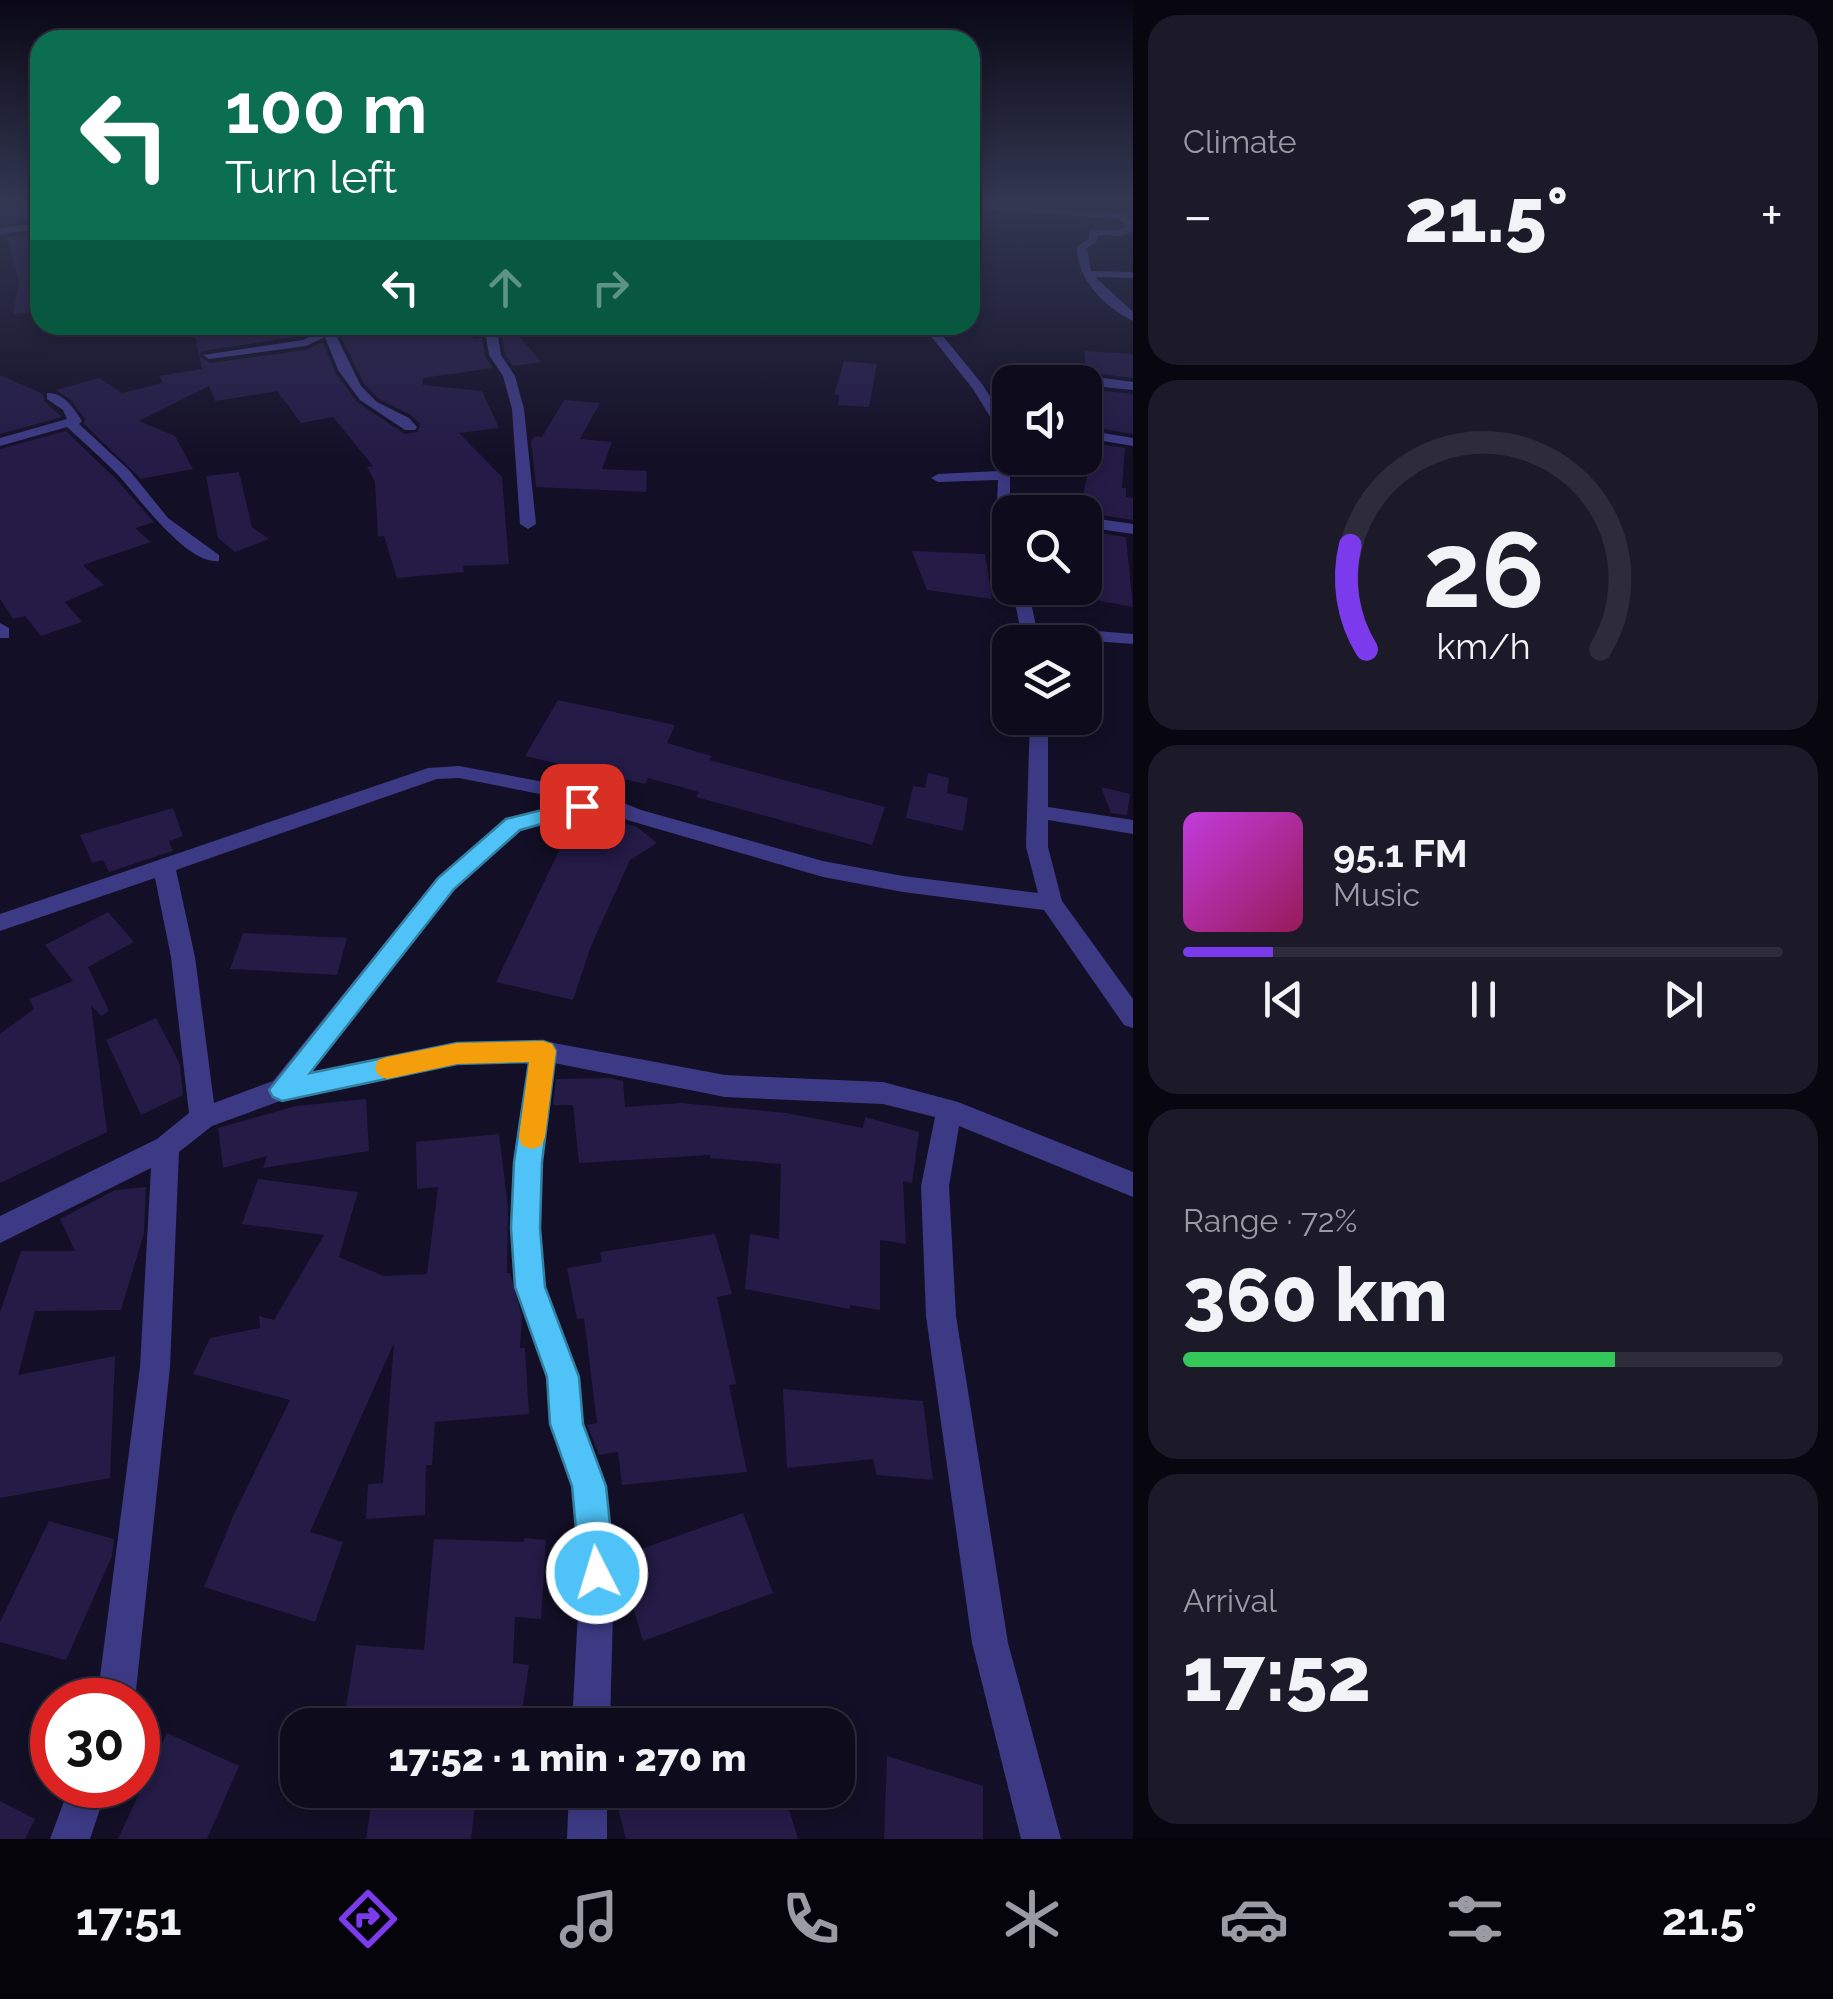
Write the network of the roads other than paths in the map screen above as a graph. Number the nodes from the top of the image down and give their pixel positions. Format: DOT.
graph roads {
  1 [pos="1096,286"];
  2 [pos="1133,318"];
  3 [pos="322,335"];
  4 [pos="330,335"];
  5 [pos="492,335"];
  6 [pos="936,335"];
  7 [pos="209,355"];
  8 [pos="1102,382"];
  9 [pos="1133,386"];
  10 [pos="51,396"];
  11 [pos="992,405"];
  12 [pos="69,422"];
  13 [pos="410,427"];
  14 [pos="1102,437"];
  15 [pos="0,442"];
  16 [pos="1133,442"];
  17 [pos="1004,475"];
  18 [pos="938,478"];
  19 [pos="1008,495"];
  20 [pos="528,524"];
  21 [pos="1102,524"];
  22 [pos="1133,529"];
  23 [pos="213,558"];
  24 [pos="1102,638"];
  25 [pos="1133,638"];
  26 [pos="1039,735"];
  27 [pos="606,801"];
  28 [pos="1038,812"];
  29 [pos="1133,827"];
  30 [pos="164,867"];
  31 [pos="1051,903"];
  32 [pos="0,923"];
  33 [pos="1133,1018"];
  34 [pos="543,1051"];
  35 [pos="282,1090"];
  36 [pos="949,1110"];
  37 [pos="203,1118"];
  38 [pos="166,1147"];
  39 [pos="1133,1185"];
  40 [pos="0,1230"];
  41 [pos="119,1678"];
  42 [pos="591,1708"];
  43 [pos="81,1808"];
  44 [pos="587,1808"];
  45 [pos="70,1839"];
  46 [pos="586,1839"];
  47 [pos="1041,1839"];
  1 -- 2 [label="street"];
  3 -- 7 [label="street"];
  4 -- 13 [label="street"];
  5 -- 20 [label="street"];
  6 -- 11 [label="street"];
  8 -- 9 [label="street"];
  10 -- 12 [label="street"];
  12 -- 15 [label="street"];
  12 -- 23 [label="street"];
  14 -- 16 [label="street"];
  17 -- 18 [label="street"];
  17 -- 19 [label="street"];
  21 -- 22 [label="street"];
  24 -- 25 [label="street"];
  26 -- 28 [label="street"];
  27 -- 30 [label="street"];
  27 -- 31 [label="street"];
  27 -- 35 [label="street"];
  28 -- 29 [label="street"];
  28 -- 31 [label="street"];
  30 -- 32 [label="street"];
  30 -- 37 [label="street"];
  31 -- 33 [label="street"];
  34 -- 35 [label="street"];
  34 -- 36 [label="street"];
  34 -- 42 [label="street"];
  35 -- 37 [label="street"];
  36 -- 39 [label="street"];
  36 -- 47 [label="street"];
  37 -- 38 [label="street"];
  38 -- 40 [label="street"];
  38 -- 41 [label="street"];
  43 -- 45 [label="street"];
  44 -- 46 [label="street"];
}
